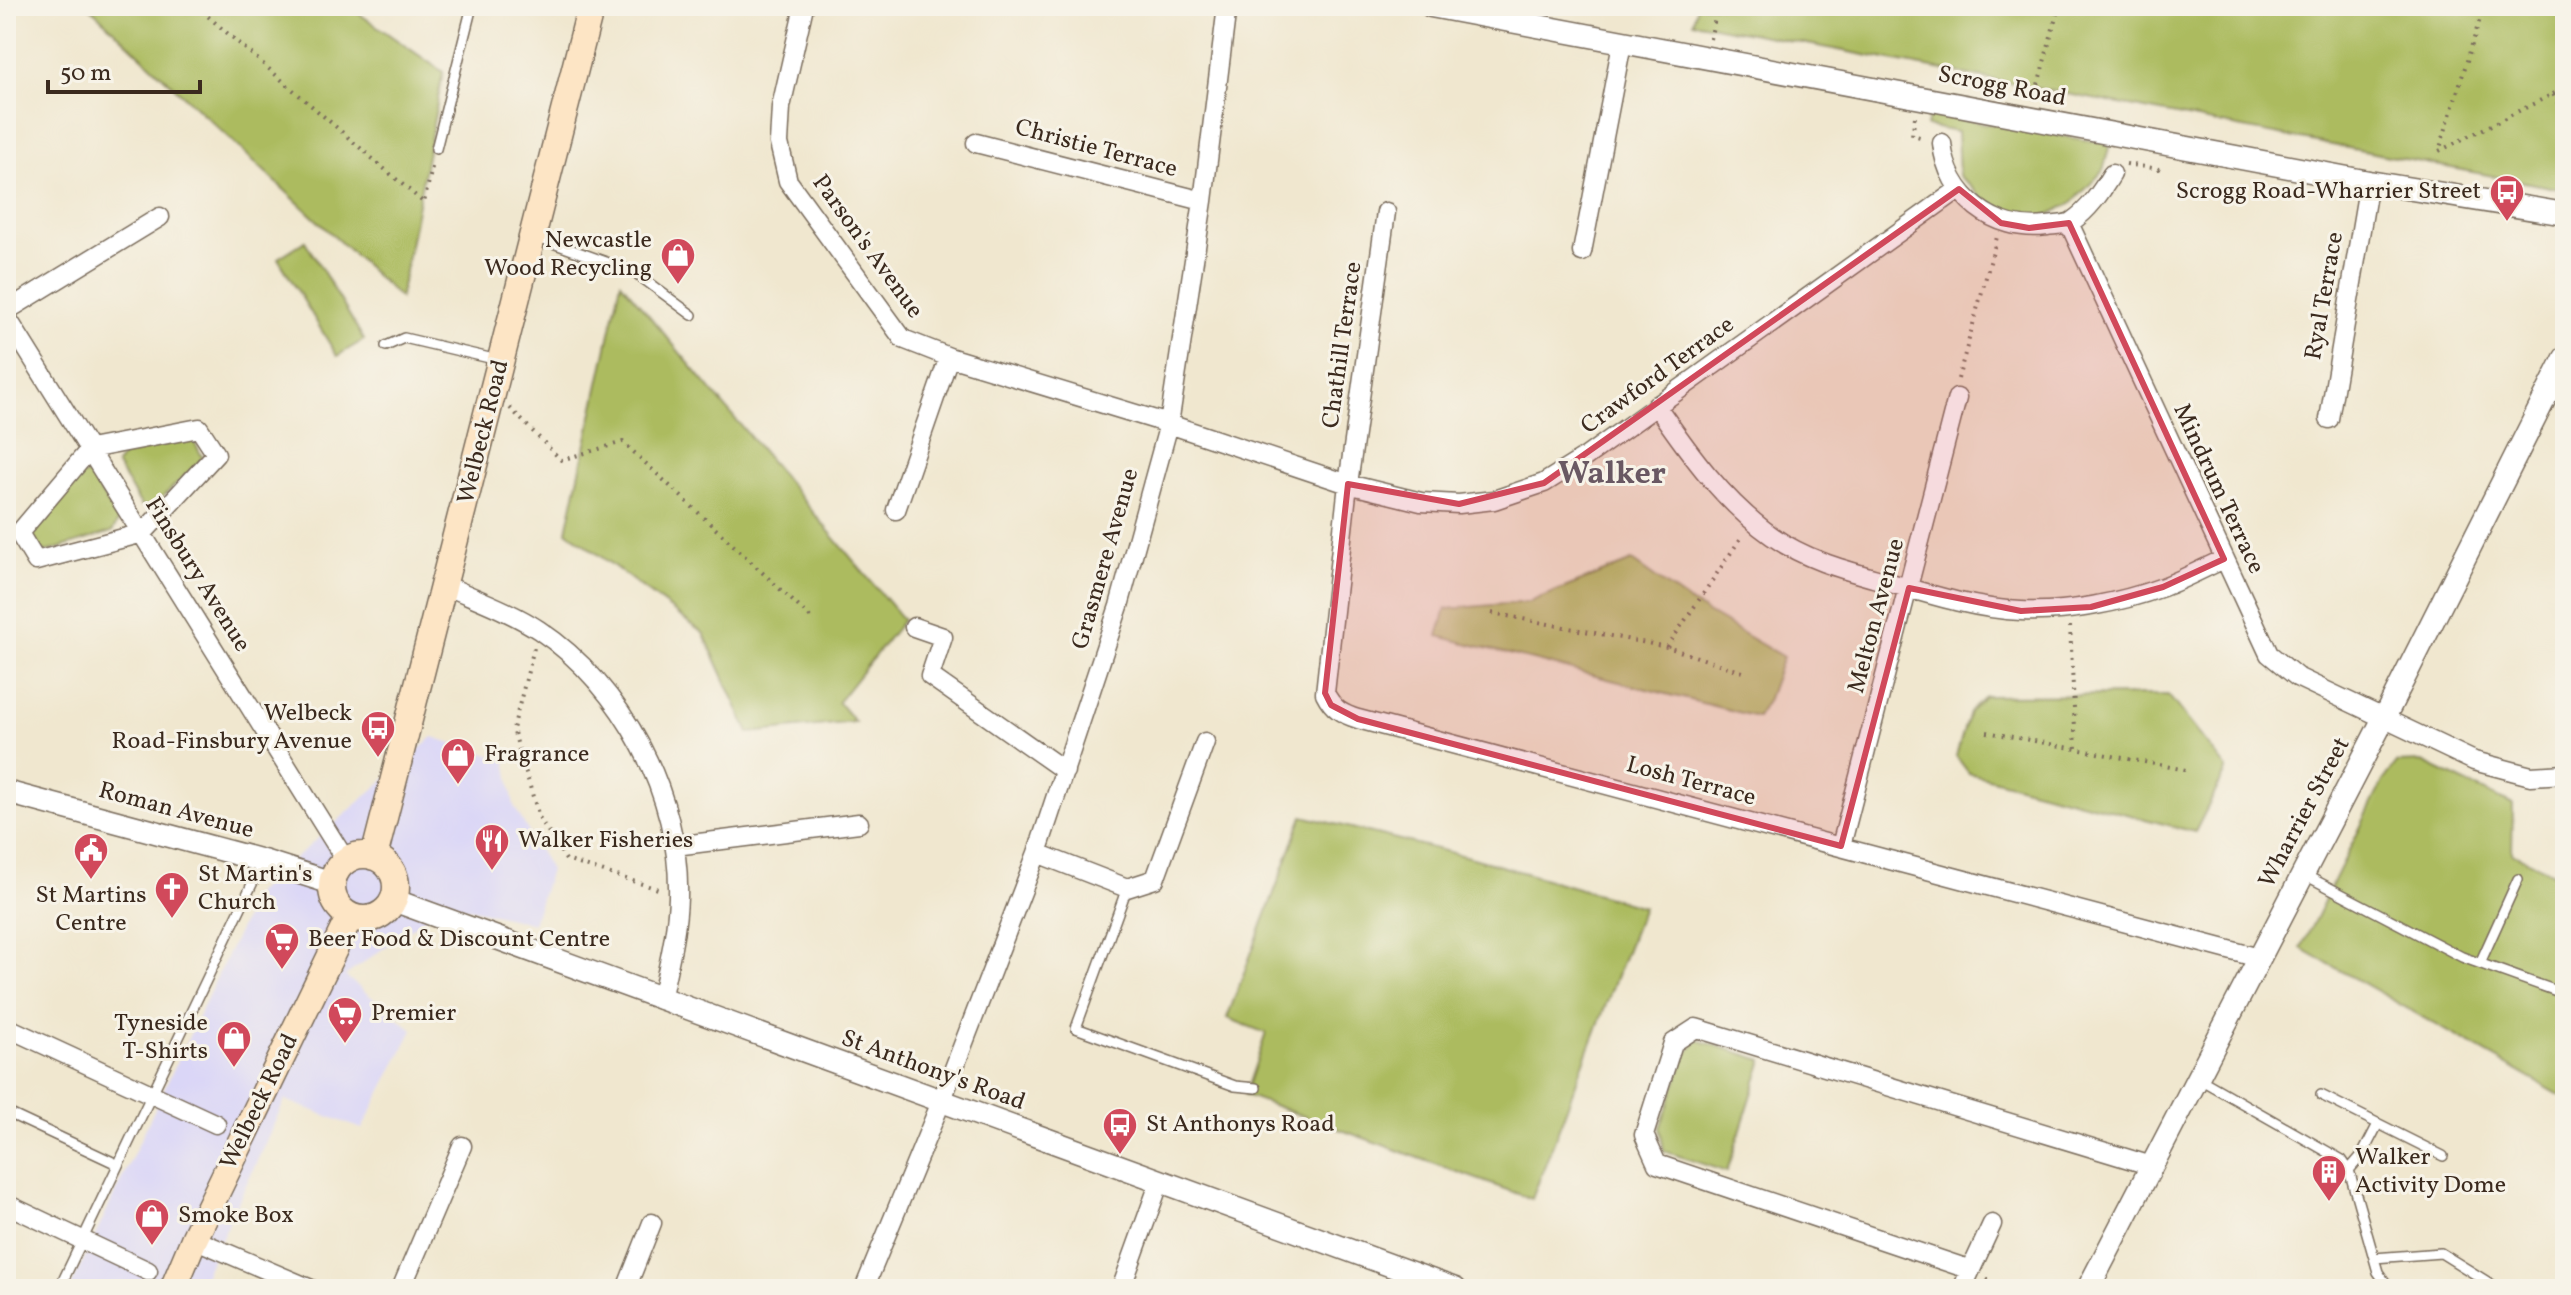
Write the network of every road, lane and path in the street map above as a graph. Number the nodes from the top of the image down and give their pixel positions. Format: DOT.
graph roads {
  1 [pos="196,6"];
  2 [pos="472,6"];
  3 [pos="591,6"];
  4 [pos="804,6"];
  5 [pos="1227,6"];
  6 [pos="1431,6"];
  7 [pos="1718,6"];
  8 [pos="2059,6"];
  9 [pos="2484,6"];
  10 [pos="1622,43"];
  11 [pos="1705,58"];
  12 [pos="2565,87"];
  13 [pos="2553,94"];
  14 [pos="1919,98"];
  15 [pos="2565,117"];
  16 [pos="2031,119"];
  17 [pos="976,143"];
  18 [pos="1942,143"];
  19 [pos="2163,143"];
  20 [pos="436,149"];
  21 [pos="2112,174"];
  22 [pos="2369,182"];
  23 [pos="1959,189"];
  24 [pos="1203,201"];
  25 [pos="1386,212"];
  26 [pos="2565,214"];
  27 [pos="160,217"];
  28 [pos="2001,223"];
  29 [pos="2069,223"];
  30 [pos="533,236"];
  31 [pos="1582,252"];
  32 [pos="6,314"];
  33 [pos="692,315"];
  34 [pos="386,346"];
  35 [pos="949,357"];
  36 [pos="2565,358"];
  37 [pos="501,361"];
  38 [pos="494,392"];
  39 [pos="1957,398"];
  40 [pos="1656,405"];
  41 [pos="2329,419"];
  42 [pos="1169,424"];
  43 [pos="90,449"];
  44 [pos="1348,484"];
  45 [pos="896,510"];
  46 [pos="1753,520"];
  47 [pos="143,533"];
  48 [pos="2224,559"];
  49 [pos="445,585"];
  50 [pos="1909,588"];
  51 [pos="2068,608"];
  52 [pos="1492,613"];
  53 [pos="813,620"];
  54 [pos="914,627"];
  55 [pos="539,630"];
  56 [pos="1667,647"];
  57 [pos="1743,672"];
  58 [pos="2384,718"];
  59 [pos="1987,732"];
  60 [pos="1205,742"];
  61 [pos="2076,749"];
  62 [pos="2186,770"];
  63 [pos="1065,771"];
  64 [pos="2565,774"];
  65 [pos="6,792"];
  66 [pos="859,823"];
  67 [pos="675,846"];
  68 [pos="1841,846"];
  69 [pos="1037,853"];
  70 [pos="374,857"];
  71 [pos="263,861"];
  72 [pos="339,872"];
  73 [pos="2303,874"];
  74 [pos="2518,879"];
  75 [pos="1127,888"];
  76 [pos="678,895"];
  77 [pos="393,900"];
  78 [pos="350,916"];
  79 [pos="2259,958"];
  80 [pos="2480,963"];
  81 [pos="2565,994"];
  82 [pos="661,1000"];
  83 [pos="6,1027"];
  84 [pos="2198,1078"];
  85 [pos="1256,1088"];
  86 [pos="2321,1095"];
  87 [pos="152,1096"];
  88 [pos="941,1102"];
  89 [pos="6,1112"];
  90 [pos="216,1124"];
  91 [pos="2378,1124"];
  92 [pos="462,1146"];
  93 [pos="2443,1156"];
  94 [pos="117,1164"];
  95 [pos="2152,1166"];
  96 [pos="2349,1170"];
  97 [pos="1160,1181"];
  98 [pos="6,1204"];
  99 [pos="652,1223"];
  100 [pos="1992,1224"];
  101 [pos="194,1239"];
  102 [pos="82,1240"];
  103 [pos="2374,1258"];
  104 [pos="1971,1270"];
  105 [pos="148,1271"];
  106 [pos="59,1289"];
  107 [pos="173,1289"];
  108 [pos="311,1289"];
  109 [pos="401,1289"];
  110 [pos="626,1289"];
  111 [pos="864,1289"];
  112 [pos="1121,1289"];
  113 [pos="1455,1289"];
  114 [pos="1962,1289"];
  115 [pos="2088,1289"];
  116 [pos="2390,1289"];
  117 [pos="2499,1289"];
  1 -- 20 [label="path"];
  2 -- 20 [label="lane"];
  3 -- 30 [label="main road, Welbeck Road"];
  4 -- 35 [label="street, Parson's Avenue"];
  5 -- 24 [label="street, Grasmere Avenue"];
  6 -- 10 [label="street, Scrogg Road"];
  7 -- 11 [label="path"];
  8 -- 16 [label="path"];
  9 -- 13 [label="path"];
  10 -- 11 [label="street, Scrogg Road"];
  10 -- 31 [label="street"];
  11 -- 14 [label="street, Scrogg Road"];
  12 -- 13 [label="path"];
  13 -- 15 [label="path"];
  14 -- 16 [label="street, Scrogg Road"];
  14 -- 18 [label="path"];
  16 -- 19 [label="street, Scrogg Road"];
  17 -- 24 [label="street, Christie Terrace"];
  18 -- 23 [label="street"];
  19 -- 21 [label="path"];
  19 -- 22 [label="street, Scrogg Road"];
  21 -- 29 [label="street"];
  22 -- 26 [label="street, Scrogg Road"];
  22 -- 41 [label="street, Ryal Terrace"];
  23 -- 28 [label="street"];
  23 -- 40 [label="street, Crawford Terrace"];
  24 -- 42 [label="street, Grasmere Avenue"];
  25 -- 44 [label="street, Chathill Terrace"];
  27 -- 32 [label="street"];
  28 -- 29 [label="street"];
  28 -- 39 [label="path"];
  29 -- 48 [label="street, Mindrum Terrace"];
  30 -- 33 [label="lane"];
  30 -- 37 [label="main road, Welbeck Road"];
  32 -- 43 [label="street, Finsbury Avenue"];
  34 -- 37 [label="lane"];
  35 -- 42 [label="street, Parson's Avenue"];
  35 -- 45 [label="street"];
  36 -- 58 [label="street, Wharrier Street"];
  37 -- 38 [label="main road, Welbeck Road"];
  38 -- 49 [label="main road, Welbeck Road"];
  38 -- 53 [label="path"];
  39 -- 50 [label="street, Melton Avenue"];
  40 -- 44 [label="street, Crawford Terrace"];
  40 -- 46 [label="street"];
  42 -- 44 [label="street, Crawford Terrace"];
  42 -- 63 [label="street, Grasmere Avenue"];
  43 -- 47 [label="street, Finsbury Avenue"];
  43 -- 47 [label="street"];
  43 -- 47 [label="street"];
  44 -- 68 [label="street, Losh Terrace"];
  46 -- 50 [label="street"];
  46 -- 56 [label="path"];
  47 -- 72 [label="street, Finsbury Avenue"];
  48 -- 51 [label="street"];
  48 -- 58 [label="street, Mindrum Terrace"];
  49 -- 55 [label="street"];
  49 -- 70 [label="main road, Welbeck Road"];
  50 -- 51 [label="street"];
  50 -- 68 [label="street, Melton Avenue"];
  51 -- 61 [label="path"];
  52 -- 56 [label="path"];
  54 -- 63 [label="street"];
  55 -- 67 [label="street"];
  55 -- 76 [label="path"];
  56 -- 57 [label="path"];
  58 -- 64 [label="street, Mindrum Terrace"];
  58 -- 73 [label="street, Wharrier Street"];
  59 -- 61 [label="path"];
  60 -- 75 [label="street"];
  61 -- 62 [label="path"];
  63 -- 69 [label="street, Grasmere Avenue"];
  65 -- 71 [label="street, Roman Avenue"];
  66 -- 67 [label="street"];
  67 -- 76 [label="street"];
  68 -- 79 [label="street, Losh Terrace"];
  69 -- 75 [label="street"];
  69 -- 88 [label="street, Grasmere Avenue"];
  70 -- 72 [label="main road"];
  70 -- 77 [label="main road"];
  71 -- 72 [label="street, Roman Avenue"];
  71 -- 87 [label="lane"];
  72 -- 78 [label="main road"];
  73 -- 79 [label="street, Wharrier Street"];
  73 -- 80 [label="lane"];
  74 -- 80 [label="lane"];
  75 -- 85 [label="lane"];
  76 -- 82 [label="street"];
  77 -- 78 [label="main road"];
  77 -- 82 [label="street, St Anthony's Road"];
  78 -- 101 [label="main road, Welbeck Road"];
  79 -- 84 [label="street, Wharrier Street"];
  80 -- 81 [label="lane"];
  82 -- 88 [label="street, St Anthony's Road"];
  83 -- 87 [label="street"];
  84 -- 95 [label="street, Wharrier Street"];
  84 -- 96 [label="lane"];
  86 -- 91 [label="lane"];
  87 -- 90 [label="street"];
  87 -- 94 [label="lane"];
  88 -- 97 [label="street, St Anthony's Road"];
  88 -- 111 [label="street, Grasmere Avenue"];
  89 -- 94 [label="lane"];
  91 -- 93 [label="lane"];
  91 -- 96 [label="lane"];
  92 -- 109 [label="street"];
  94 -- 102 [label="lane"];
  95 -- 104 [label="street"];
  95 -- 115 [label="street, Wharrier Street"];
  96 -- 103 [label="lane"];
  97 -- 112 [label="street"];
  97 -- 113 [label="street, St Anthony's Road"];
  98 -- 102 [label="street"];
  99 -- 110 [label="street"];
  100 -- 104 [label="street"];
  101 -- 107 [label="main road, Welbeck Road"];
  101 -- 108 [label="street"];
  102 -- 105 [label="street"];
  102 -- 106 [label="lane"];
  103 -- 116 [label="lane"];
  103 -- 117 [label="lane"];
  104 -- 114 [label="street"];
}
